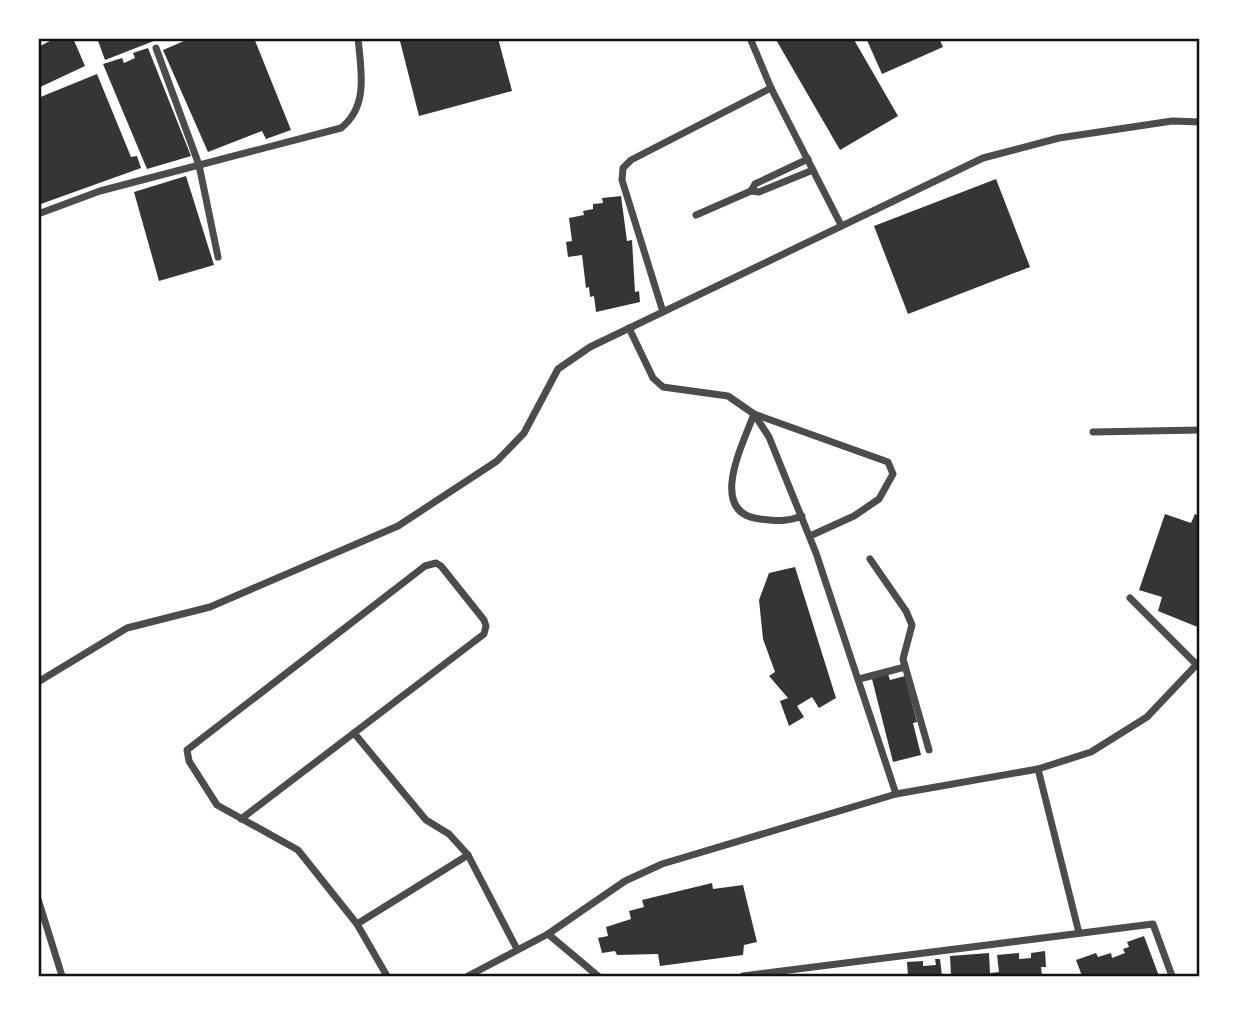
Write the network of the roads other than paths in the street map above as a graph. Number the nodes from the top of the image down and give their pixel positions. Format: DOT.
graph roads {
  1 [pos="358,38"];
  2 [pos="750,38"];
  3 [pos="156,48"];
  4 [pos="771,88"];
  5 [pos="1199,122"];
  6 [pos="808,159"];
  7 [pos="199,165"];
  8 [pos="813,170"];
  9 [pos="751,191"];
  10 [pos="38,214"];
  11 [pos="696,215"];
  12 [pos="841,225"];
  13 [pos="218,257"];
  14 [pos="663,312"];
  15 [pos="629,328"];
  16 [pos="754,414"];
  17 [pos="1199,430"];
  18 [pos="1093,432"];
  19 [pos="802,516"];
  20 [pos="810,536"];
  21 [pos="870,559"];
  22 [pos="1130,598"];
  23 [pos="1198,663"];
  24 [pos="905,667"];
  25 [pos="859,680"];
  26 [pos="38,682"];
  27 [pos="354,733"];
  28 [pos="929,750"];
  29 [pos="1038,769"];
  30 [pos="896,794"];
  31 [pos="241,818"];
  32 [pos="468,855"];
  33 [pos="38,899"];
  34 [pos="357,924"];
  35 [pos="1079,933"];
  36 [pos="548,934"];
  37 [pos="517,949"];
  38 [pos="490,965"];
  39 [pos="62,976"];
  40 [pos="387,976"];
  41 [pos="468,976"];
  42 [pos="493,976"];
  43 [pos="598,976"];
  44 [pos="743,976"];
  45 [pos="1172,976"];
  1 -- 7 [label="street"];
  2 -- 4 [label="street"];
  3 -- 7 [label="street"];
  4 -- 6 [label="street"];
  4 -- 14 [label="street"];
  5 -- 12 [label="street"];
  6 -- 8 [label="street"];
  6 -- 9 [label="street"];
  7 -- 10 [label="street"];
  7 -- 13 [label="street"];
  8 -- 9 [label="street"];
  8 -- 12 [label="street"];
  9 -- 11 [label="street"];
  12 -- 14 [label="street"];
  14 -- 15 [label="street"];
  15 -- 16 [label="street"];
  15 -- 26 [label="street"];
  16 -- 19 [label="street"];
  16 -- 19 [label="street"];
  16 -- 20 [label="street"];
  17 -- 18 [label="street"];
  19 -- 20 [label="street"];
  20 -- 25 [label="street"];
  21 -- 24 [label="street"];
  22 -- 23 [label="street"];
  23 -- 29 [label="street"];
  24 -- 25 [label="street"];
  24 -- 28 [label="street"];
  25 -- 30 [label="street"];
  27 -- 31 [label="street"];
  27 -- 31 [label="street"];
  27 -- 32 [label="street"];
  29 -- 30 [label="street"];
  29 -- 35 [label="street"];
  30 -- 36 [label="street"];
  31 -- 34 [label="street"];
  32 -- 34 [label="street"];
  32 -- 37 [label="street"];
  33 -- 39 [label="street"];
  34 -- 40 [label="street"];
  35 -- 44 [label="street"];
  35 -- 45 [label="street"];
  36 -- 37 [label="street"];
  36 -- 43 [label="street"];
  37 -- 38 [label="street"];
  38 -- 41 [label="street"];
  38 -- 42 [label="street"];
}
